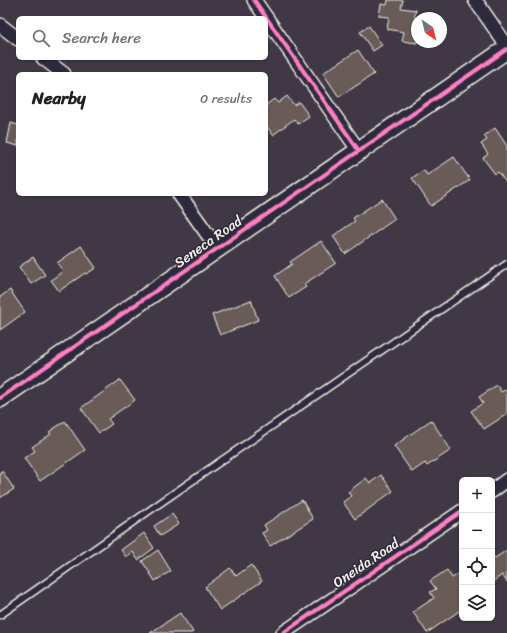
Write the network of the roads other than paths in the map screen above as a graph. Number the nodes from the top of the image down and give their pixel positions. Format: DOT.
graph roads {
  1 [pos="254,0"];
  2 [pos="475,0"];
  3 [pos="265,16"];
  4 [pos="268,20"];
  5 [pos="0,25"];
  6 [pos="16,37"];
  7 [pos="507,46"];
  8 [pos="507,49"];
  9 [pos="46,60"];
  10 [pos="61,72"];
  11 [pos="359,151"];
  12 [pos="180,196"];
  13 [pos="218,249"];
  14 [pos="507,264"];
  15 [pos="0,398"];
  16 [pos="507,480"];
  17 [pos="495,489"];
  18 [pos="459,513"];
  19 [pos="0,615"];
  20 [pos="283,633"];
  1 -- 3 [label="street"];
  2 -- 7 [label="street"];
  4 -- 11 [label="street"];
  5 -- 6 [label="street"];
  8 -- 11 [label="street, Seneca Road"];
  9 -- 10 [label="street"];
  11 -- 13 [label="street, Seneca Road"];
  12 -- 13 [label="street"];
  13 -- 15 [label="street, Seneca Road"];
  14 -- 19 [label="lane"];
  16 -- 17 [label="street"];
  18 -- 20 [label="street, Oneida Road"];
}
